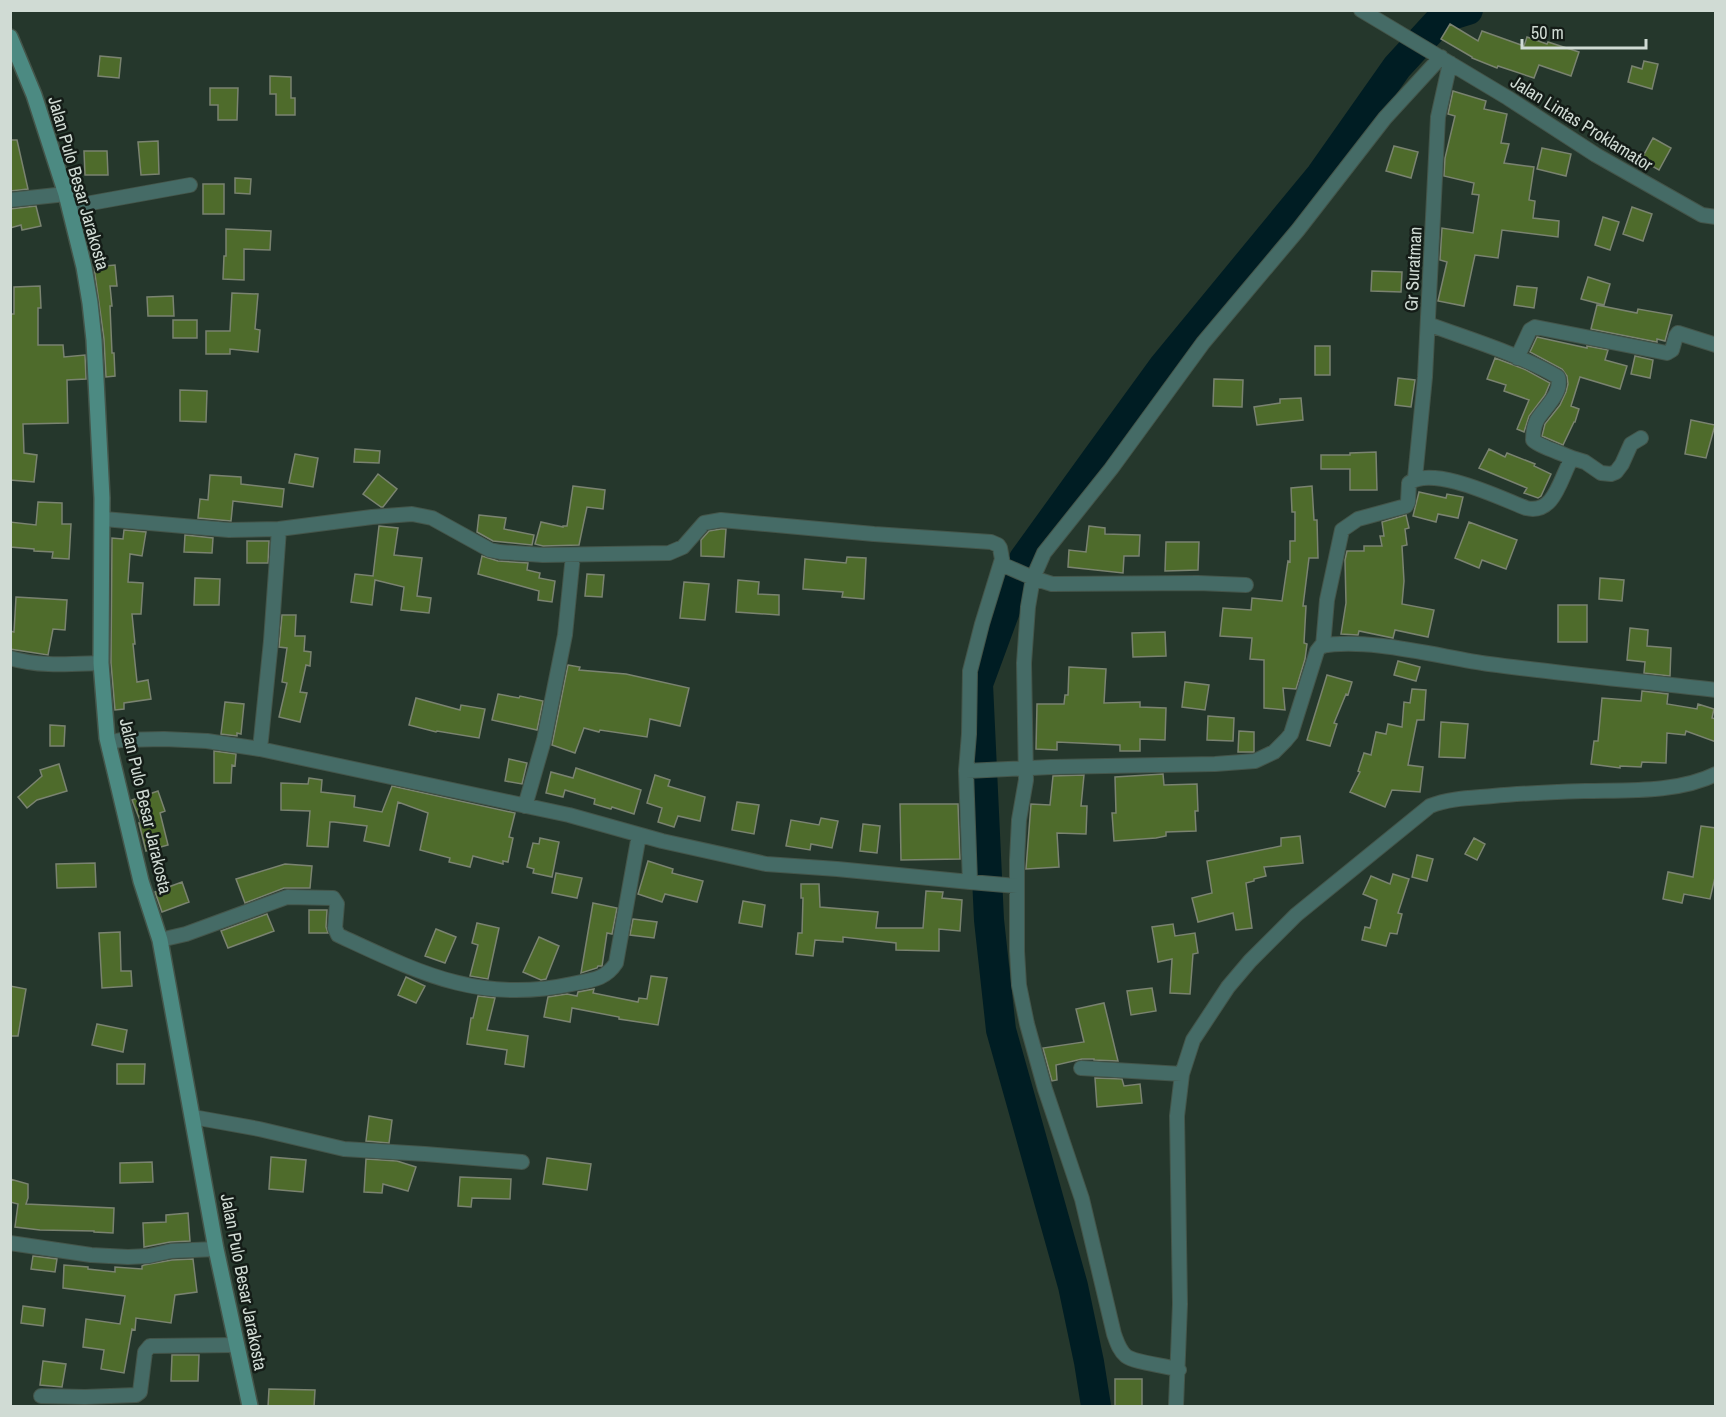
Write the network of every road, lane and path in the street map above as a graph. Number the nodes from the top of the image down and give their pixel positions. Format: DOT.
graph roads {
  1 [pos="1362,10"];
  2 [pos="10,37"];
  3 [pos="1441,57"];
  4 [pos="190,185"];
  5 [pos="10,200"];
  6 [pos="67,201"];
  7 [pos="1716,217"];
  8 [pos="1428,324"];
  9 [pos="1716,345"];
  10 [pos="1517,358"];
  11 [pos="1641,438"];
  12 [pos="1572,458"];
  13 [pos="1415,478"];
  14 [pos="102,522"];
  15 [pos="279,529"];
  16 [pos="573,555"];
  17 [pos="1005,566"];
  18 [pos="1029,577"];
  19 [pos="1246,585"];
  20 [pos="1323,646"];
  21 [pos="10,658"];
  22 [pos="101,663"];
  23 [pos="1716,690"];
  24 [pos="109,748"];
  25 [pos="260,749"];
  26 [pos="1027,769"];
  27 [pos="970,771"];
  28 [pos="1716,774"];
  29 [pos="525,806"];
  30 [pos="639,835"];
  31 [pos="977,883"];
  32 [pos="1014,886"];
  33 [pos="160,940"];
  34 [pos="1081,1068"];
  35 [pos="1182,1074"];
  36 [pos="193,1117"];
  37 [pos="522,1162"];
  38 [pos="10,1243"];
  39 [pos="216,1249"];
  40 [pos="237,1345"];
  41 [pos="1179,1370"];
  42 [pos="41,1396"];
  43 [pos="250,1407"];
  44 [pos="1176,1407"];
  1 -- 3 [label="street, Jalan Lintas Proklamator"];
  2 -- 6 [label="street, Jalan Pulo Besar Jarakosta"];
  3 -- 7 [label="street, Jalan Lintas Proklamator"];
  3 -- 8 [label="street, Gr Suratman"];
  3 -- 18 [label="street"];
  4 -- 6 [label="street"];
  5 -- 6 [label="street"];
  6 -- 14 [label="street, Jalan Pulo Besar Jarakosta"];
  8 -- 10 [label="street"];
  8 -- 13 [label="street, Gr Suratman"];
  9 -- 10 [label="street"];
  10 -- 12 [label="street"];
  11 -- 12 [label="street"];
  12 -- 13 [label="street"];
  13 -- 20 [label="street, Gr Suratman"];
  14 -- 15 [label="street"];
  14 -- 22 [label="street, Jalan Pulo Besar Jarakosta"];
  15 -- 16 [label="street"];
  15 -- 25 [label="street"];
  16 -- 17 [label="street"];
  16 -- 29 [label="street"];
  17 -- 18 [label="street"];
  17 -- 27 [label="street"];
  18 -- 19 [label="street"];
  18 -- 26 [label="street"];
  20 -- 23 [label="street"];
  20 -- 26 [label="street"];
  21 -- 22 [label="street"];
  22 -- 24 [label="street, Jalan Pulo Besar Jarakosta"];
  24 -- 25 [label="street"];
  24 -- 33 [label="street, Jalan Pulo Besar Jarakosta"];
  25 -- 29 [label="street"];
  26 -- 27 [label="street"];
  26 -- 32 [label="street"];
  27 -- 31 [label="street"];
  28 -- 35 [label="street"];
  29 -- 30 [label="street"];
  30 -- 31 [label="street"];
  30 -- 33 [label="street"];
  31 -- 32 [label="street"];
  32 -- 41 [label="street"];
  33 -- 36 [label="street, Jalan Pulo Besar Jarakosta"];
  34 -- 35 [label="street"];
  35 -- 41 [label="street"];
  36 -- 37 [label="street"];
  36 -- 39 [label="street, Jalan Pulo Besar Jarakosta"];
  38 -- 39 [label="street"];
  39 -- 40 [label="street, Jalan Pulo Besar Jarakosta"];
  40 -- 42 [label="street"];
  40 -- 43 [label="street, Jalan Pulo Besar Jarakosta"];
  41 -- 44 [label="street"];
}
